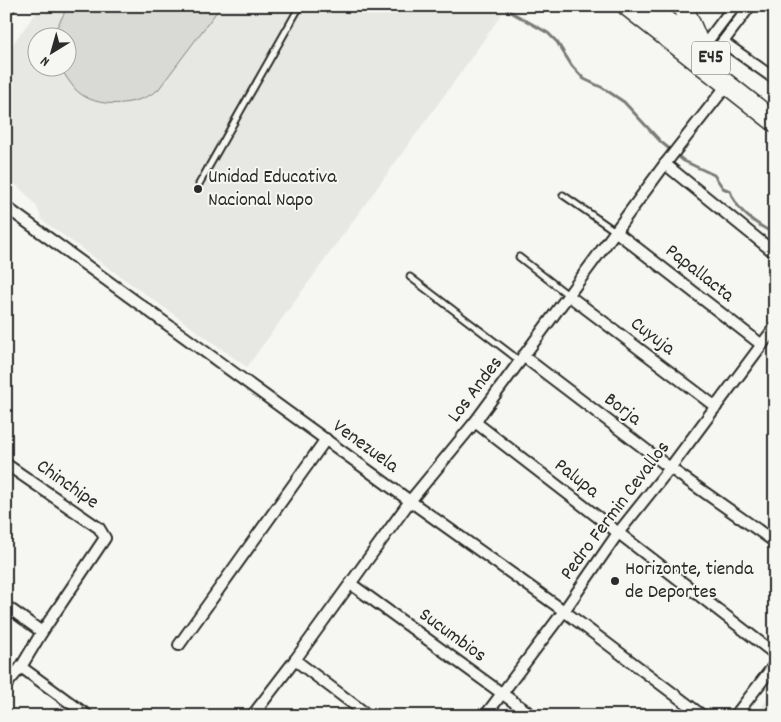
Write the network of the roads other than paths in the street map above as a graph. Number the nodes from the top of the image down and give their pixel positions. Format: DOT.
graph roads {
  1 [pos="10,6"];
  2 [pos="300,6"];
  3 [pos="627,6"];
  4 [pos="648,6"];
  5 [pos="683,6"];
  6 [pos="734,6"];
  7 [pos="750,6"];
  8 [pos="6,11"];
  9 [pos="723,42"];
  10 [pos="703,58"];
  11 [pos="775,78"];
  12 [pos="727,85"];
  13 [pos="775,107"];
  14 [pos="775,122"];
  15 [pos="666,163"];
  16 [pos="199,184"];
  17 [pos="563,196"];
  18 [pos="6,207"];
  19 [pos="615,231"];
  20 [pos="775,253"];
  21 [pos="518,257"];
  22 [pos="410,277"];
  23 [pos="568,295"];
  24 [pos="775,328"];
  25 [pos="762,345"];
  26 [pos="522,358"];
  27 [pos="716,407"];
  28 [pos="475,422"];
  29 [pos="326,439"];
  30 [pos="7,465"];
  31 [pos="670,468"];
  32 [pos="410,501"];
  33 [pos="618,533"];
  34 [pos="775,542"];
  35 [pos="351,584"];
  36 [pos="6,606"];
  37 [pos="564,611"];
  38 [pos="42,632"];
  39 [pos="179,645"];
  40 [pos="775,654"];
  41 [pos="295,660"];
  42 [pos="775,664"];
  43 [pos="21,667"];
  44 [pos="6,685"];
  45 [pos="501,693"];
  46 [pos="261,705"];
  47 [pos="88,716"];
  48 [pos="252,716"];
  49 [pos="266,716"];
  50 [pos="369,716"];
  51 [pos="485,716"];
  52 [pos="533,716"];
  53 [pos="703,716"];
  54 [pos="735,716"];
  1 -- 8 [label="street"];
  2 -- 16 [label="lane"];
  3 -- 10 [label="highway, E45"];
  4 -- 10 [label="highway, E45"];
  5 -- 10 [label="highway"];
  6 -- 10 [label="street"];
  7 -- 9 [label="street"];
  9 -- 10 [label="street"];
  9 -- 11 [label="street"];
  10 -- 12 [label="highway, E45"];
  10 -- 13 [label="highway, E45"];
  12 -- 14 [label="highway, E45"];
  12 -- 15 [label="street, Los Andes"];
  15 -- 19 [label="street, Los Andes"];
  15 -- 20 [label="street"];
  17 -- 19 [label="lane"];
  18 -- 29 [label="street, Venezuela"];
  19 -- 23 [label="street, Los Andes"];
  19 -- 25 [label="street, Papallacta"];
  21 -- 23 [label="lane"];
  22 -- 26 [label="lane"];
  23 -- 26 [label="street, Los Andes"];
  23 -- 27 [label="street, Cuyuja"];
  24 -- 25 [label="street, Pedro Fermin Cevallos"];
  25 -- 27 [label="street, Pedro Fermin Cevallos"];
  26 -- 28 [label="street, Los Andes"];
  26 -- 31 [label="street, Borja"];
  27 -- 31 [label="street, Pedro Fermin Cevallos"];
  28 -- 32 [label="street, Los Andes"];
  28 -- 33 [label="street, Palupa"];
  29 -- 32 [label="street, Venezuela"];
  29 -- 39 [label="street"];
  30 -- 38 [label="street, Chinchipe"];
  31 -- 33 [label="street, Pedro Fermin Cevallos"];
  31 -- 34 [label="street, Borja"];
  32 -- 35 [label="street, Los Andes"];
  32 -- 37 [label="street, Venezuela"];
  33 -- 37 [label="street, Pedro Fermin Cevallos"];
  33 -- 40 [label="street, Palupa"];
  35 -- 41 [label="street, Los Andes"];
  35 -- 45 [label="street, Sucumbios"];
  36 -- 38 [label="street"];
  37 -- 45 [label="street, Pedro Fermin Cevallos"];
  37 -- 53 [label="street, Venezuela"];
  38 -- 43 [label="street"];
  41 -- 46 [label="street, Los Andes"];
  41 -- 50 [label="street"];
  42 -- 54 [label="street"];
  43 -- 44 [label="street"];
  43 -- 47 [label="street"];
  45 -- 51 [label="street, Pedro Fermin Cevallos"];
  45 -- 52 [label="street, Sucumbios"];
  46 -- 48 [label="street, Los Andes"];
  46 -- 49 [label="lane"];
}
